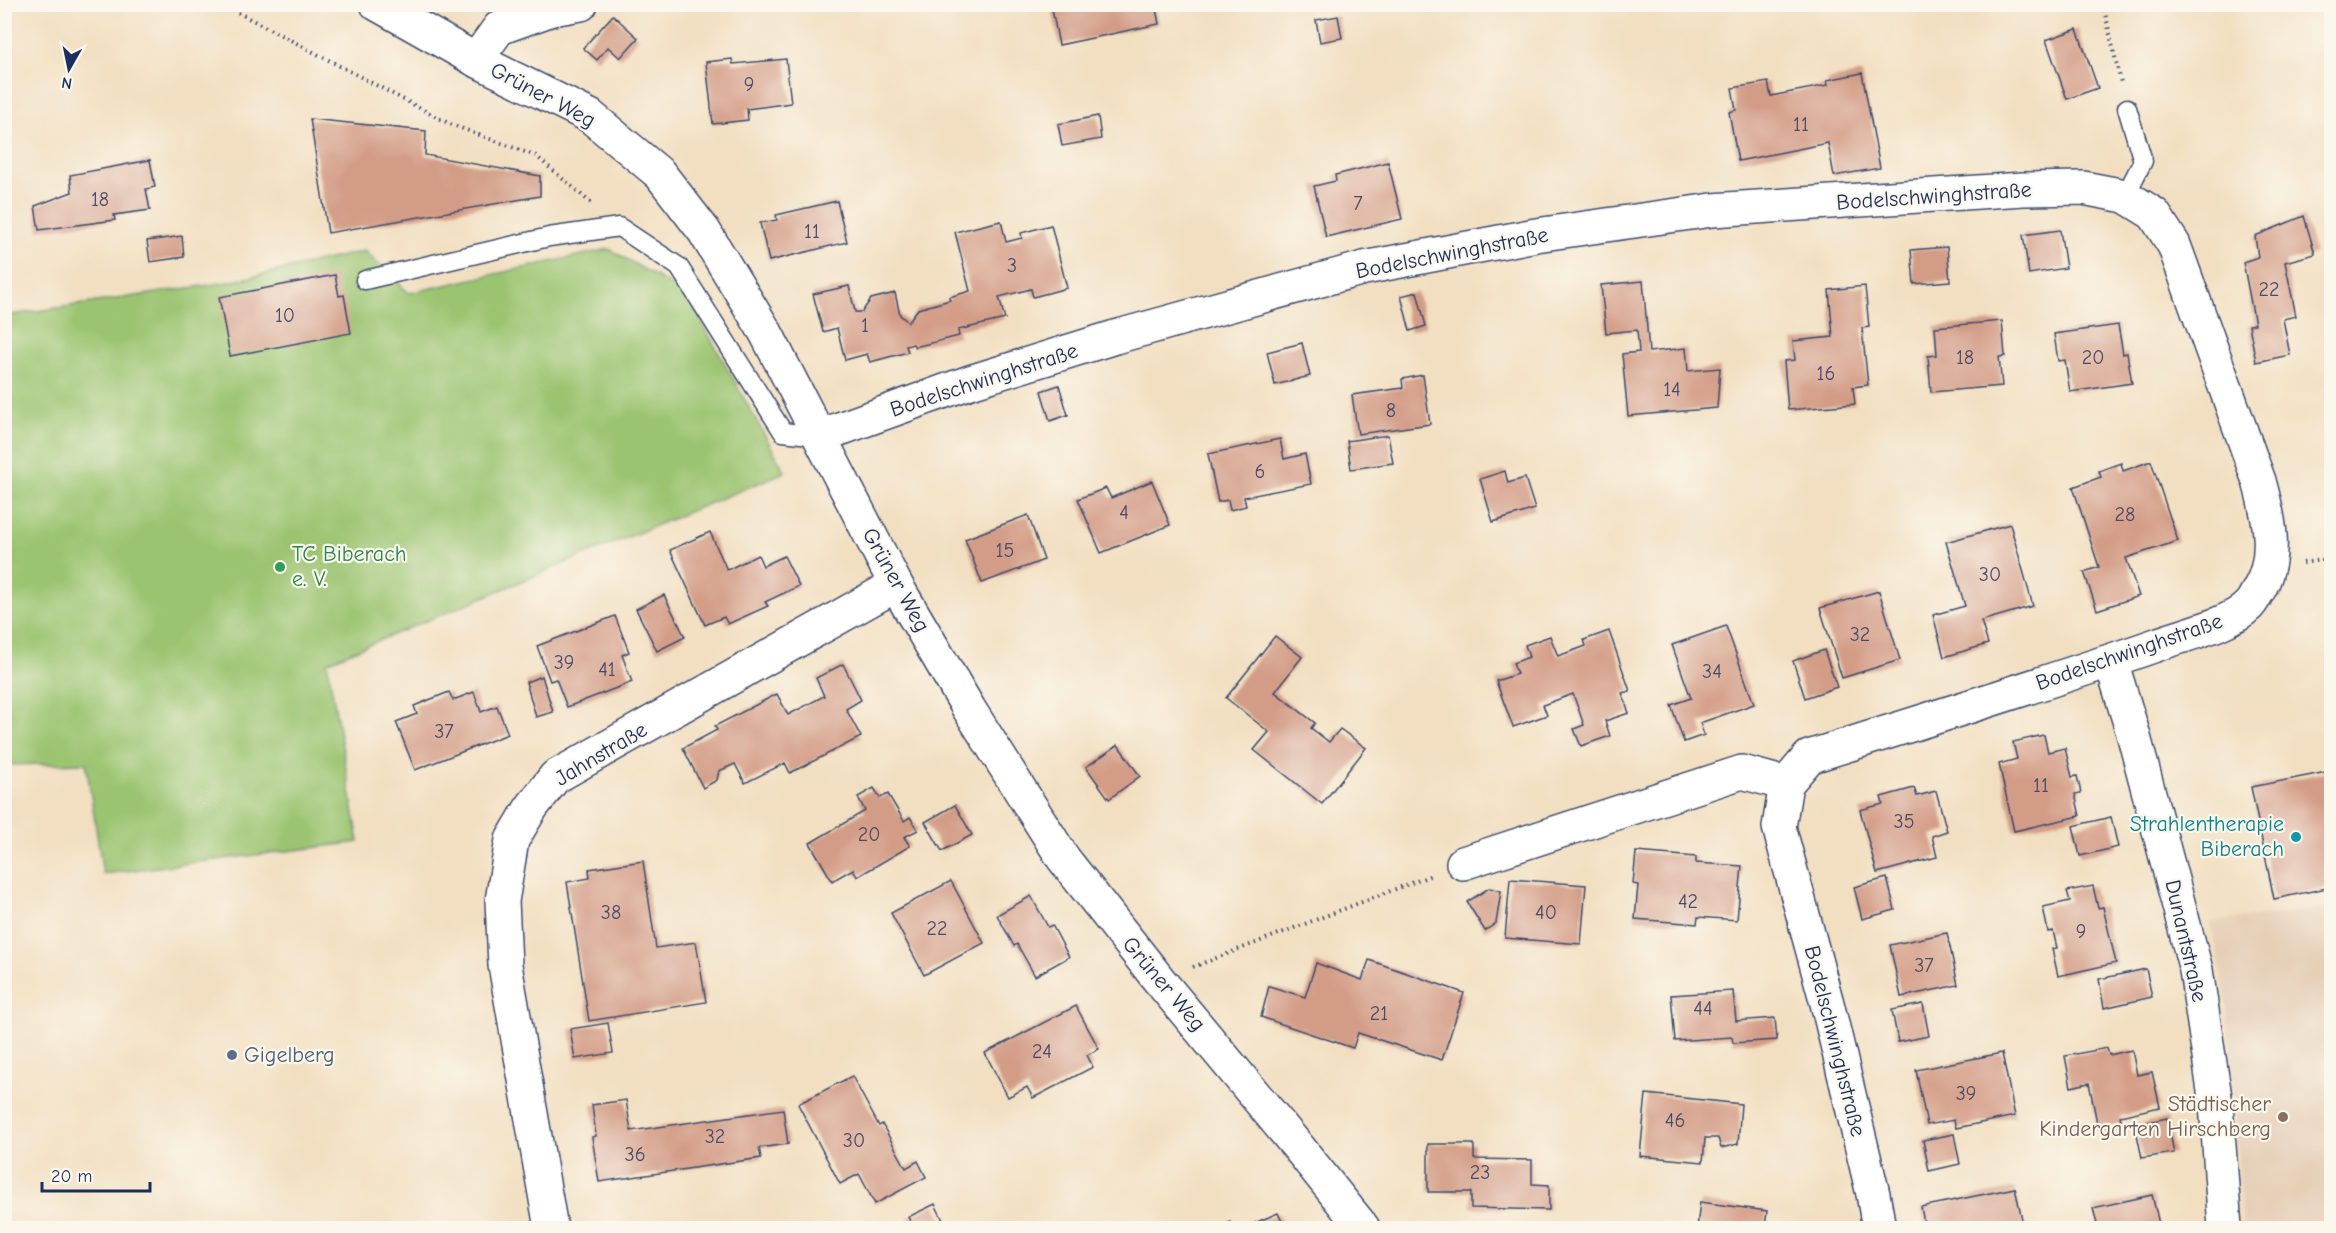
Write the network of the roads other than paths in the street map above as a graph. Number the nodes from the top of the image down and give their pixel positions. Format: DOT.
graph roads {
  1 [pos="377,4"];
  2 [pos="581,4"];
  3 [pos="476,60"];
  4 [pos="2127,108"];
  5 [pos="2125,196"];
  6 [pos="364,280"];
  7 [pos="820,436"];
  8 [pos="896,585"];
  9 [pos="2110,661"];
  10 [pos="1786,784"];
  11 [pos="1462,863"];
  12 [pos="551,1228"];
  13 [pos="1363,1228"];
  14 [pos="1879,1228"];
  15 [pos="2225,1228"];
  1 -- 3 [label="street, Grüner Weg"];
  2 -- 3 [label="street"];
  3 -- 7 [label="street, Grüner Weg"];
  4 -- 5 [label="lane"];
  5 -- 7 [label="street, Bodelschwinghstraße"];
  5 -- 9 [label="street, Bodelschwinghstraße"];
  6 -- 7 [label="lane"];
  7 -- 8 [label="street, Grüner Weg"];
  8 -- 12 [label="street, Jahnstraße"];
  8 -- 13 [label="street, Grüner Weg"];
  9 -- 10 [label="street, Bodelschwinghstraße"];
  9 -- 15 [label="street, Dunantstraße"];
  10 -- 11 [label="street"];
  10 -- 14 [label="street, Bodelschwinghstraße"];
}
